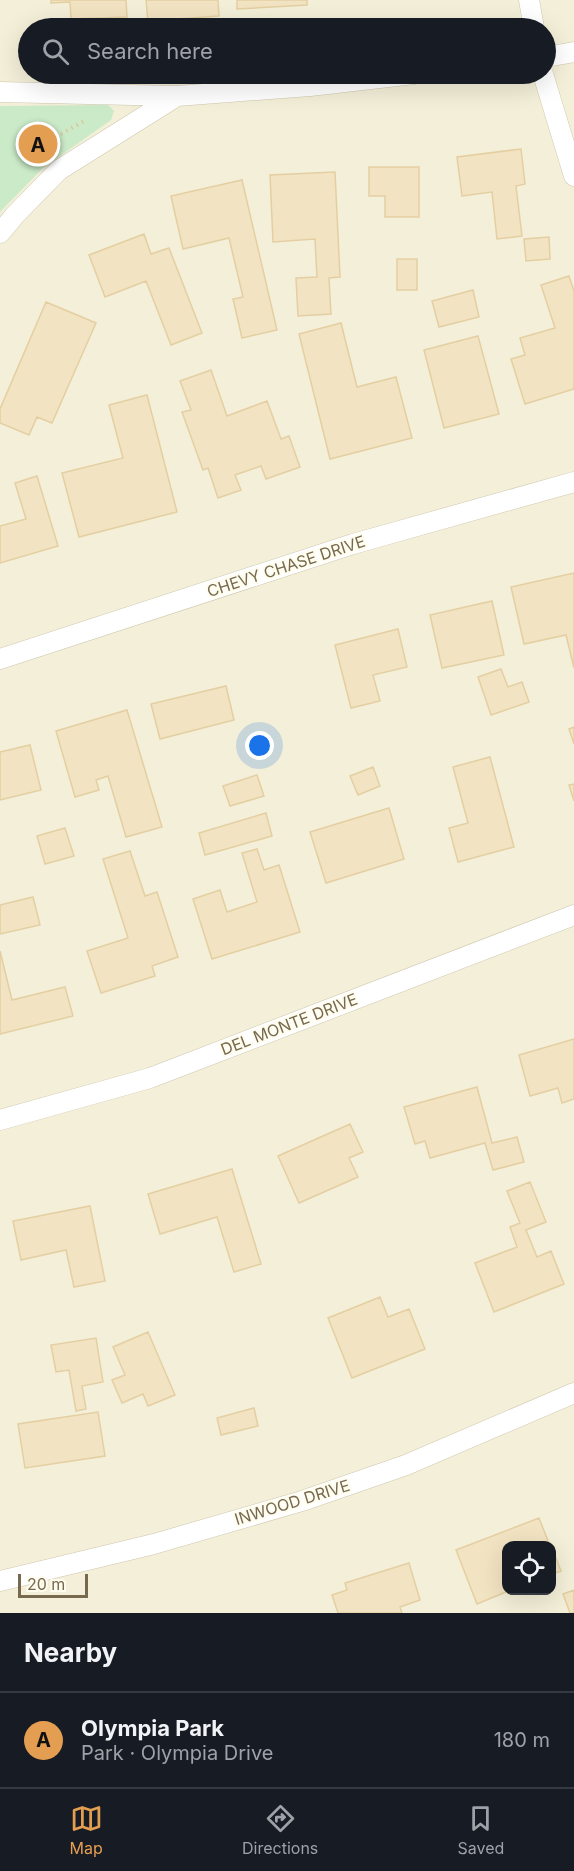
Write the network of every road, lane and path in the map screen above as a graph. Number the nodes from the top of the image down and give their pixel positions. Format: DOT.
graph roads {
  1 [pos="529,0"];
  2 [pos="532,18"];
  3 [pos="574,52"];
  4 [pos="556,55"];
  5 [pos="327,84"];
  6 [pos="546,84"];
  7 [pos="0,92"];
  8 [pos="83,94"];
  9 [pos="177,96"];
  10 [pos="84,121"];
  11 [pos="25,136"];
  12 [pos="100,144"];
  13 [pos="574,176"];
  14 [pos="0,233"];
  15 [pos="574,482"];
  16 [pos="0,659"];
  17 [pos="574,915"];
  18 [pos="0,1120"];
  19 [pos="574,1393"];
  20 [pos="0,1581"];
  1 -- 2 [label="street"];
  3 -- 4 [label="street"];
  5 -- 9 [label="street"];
  6 -- 13 [label="street"];
  7 -- 8 [label="street"];
  8 -- 9 [label="street"];
  8 -- 10 [label="path"];
  9 -- 12 [label="street"];
  10 -- 11 [label="path"];
  10 -- 12 [label="path"];
  12 -- 14 [label="street"];
  15 -- 16 [label="street, CHEVY CHASE DRIVE"];
  17 -- 18 [label="street, DEL MONTE DRIVE"];
  19 -- 20 [label="street, INWOOD DRIVE"];
}
